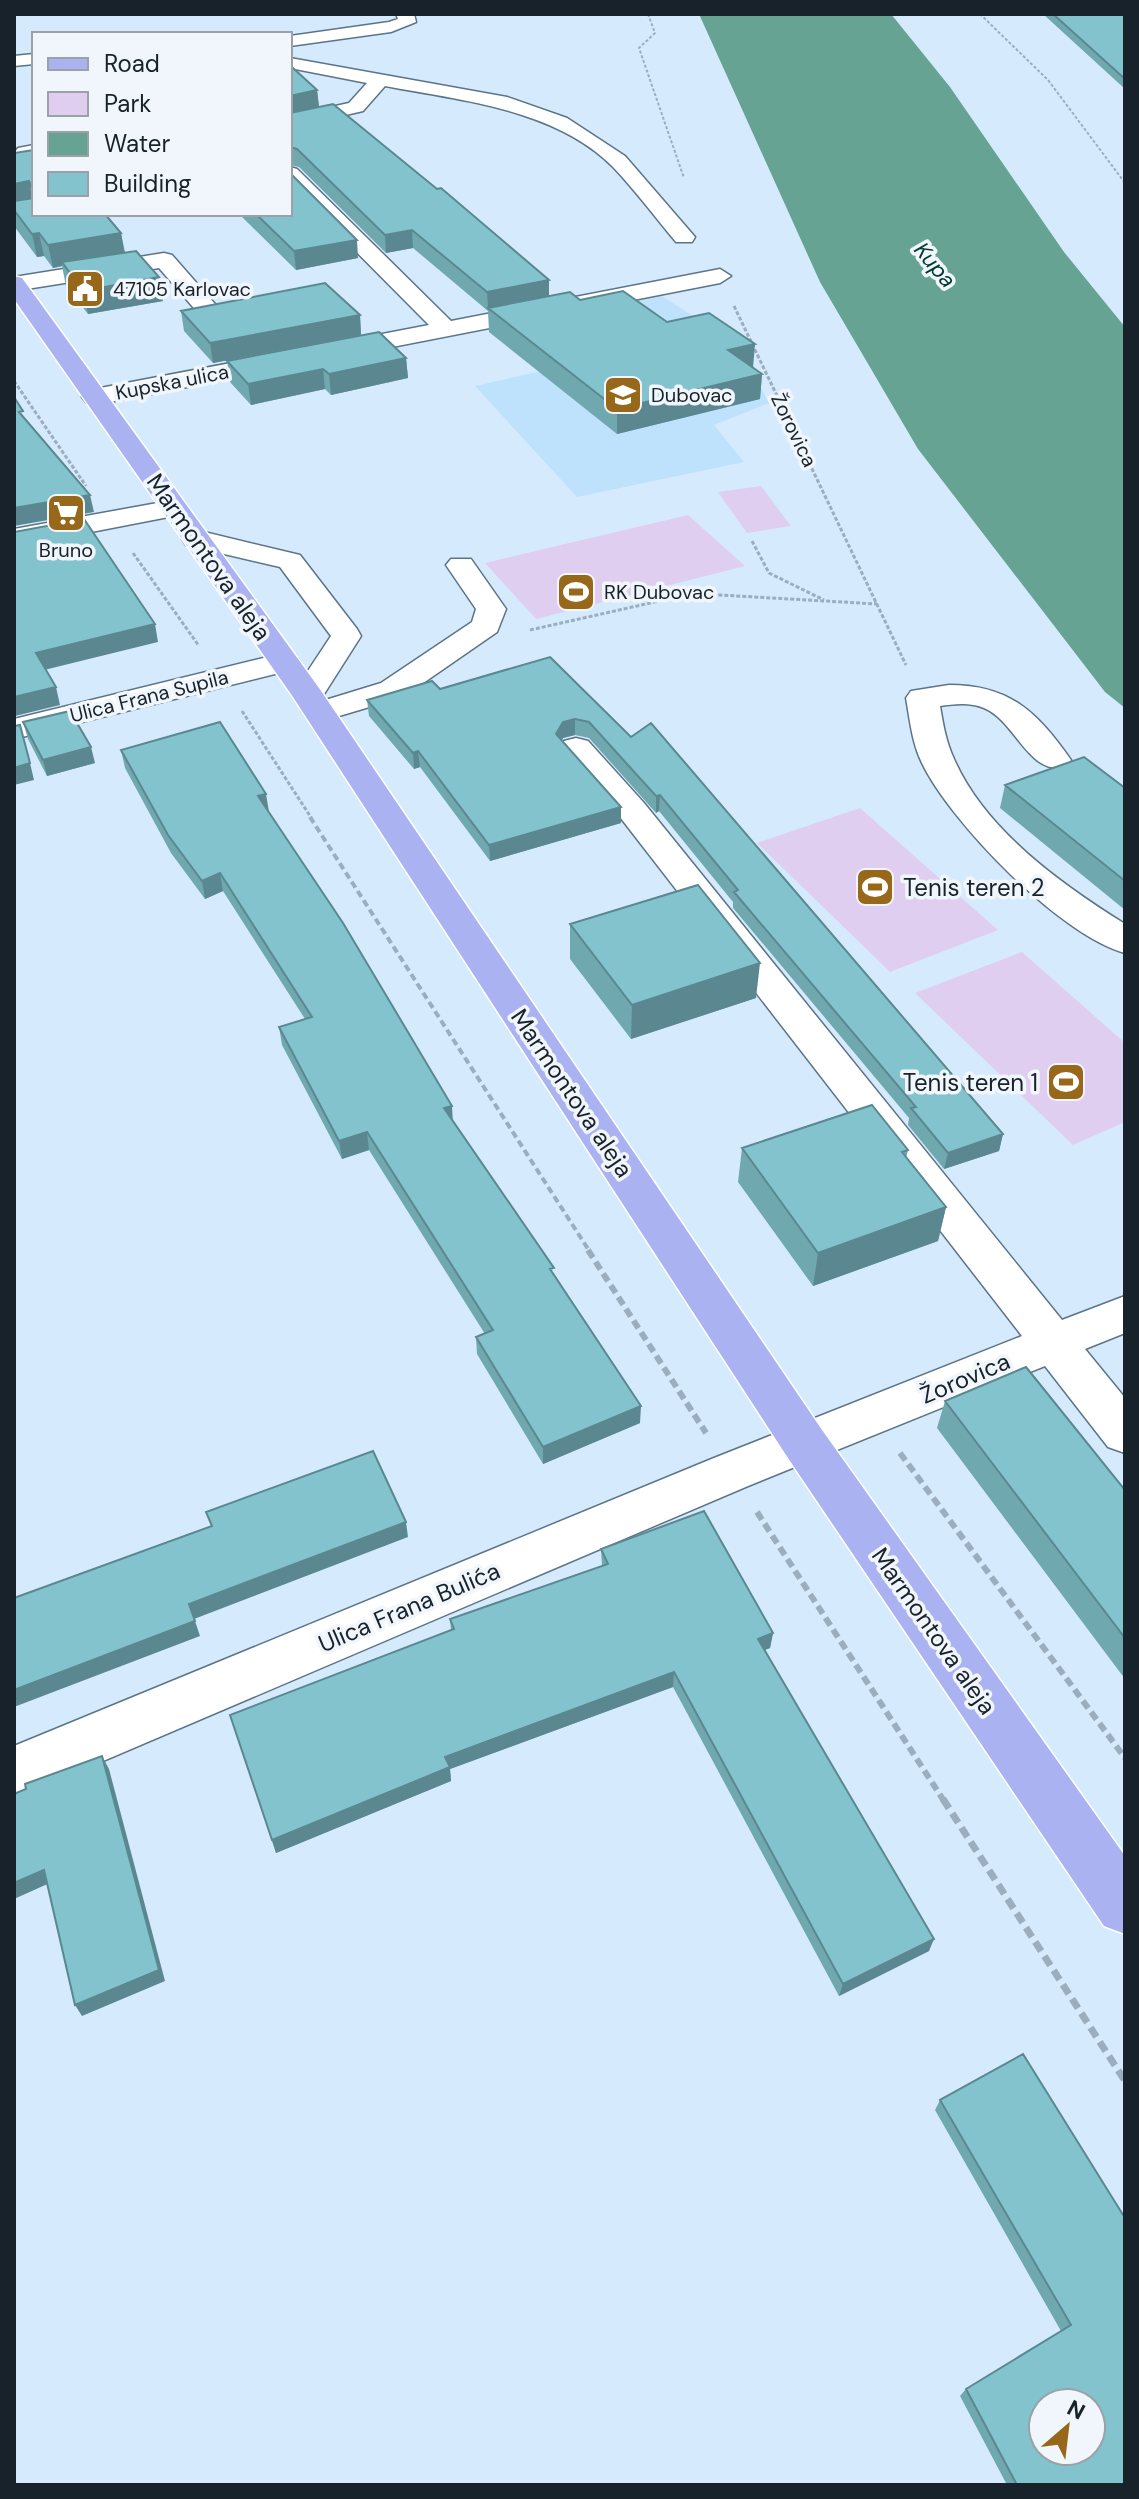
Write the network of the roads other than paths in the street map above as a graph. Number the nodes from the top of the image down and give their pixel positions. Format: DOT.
graph roads {
  1 [pos="405,14"];
  2 [pos="292,41"];
  3 [pos="292,63"];
  4 [pos="378,82"];
  5 [pos="292,122"];
  6 [pos="292,177"];
  7 [pos="301,197"];
  8 [pos="684,237"];
  9 [pos="720,276"];
  10 [pos="14,284"];
  11 [pos="207,309"];
  12 [pos="446,329"];
  13 [pos="95,397"];
  14 [pos="185,524"];
  15 [pos="14,538"];
  16 [pos="461,565"];
  17 [pos="284,662"];
  18 [pos="313,704"];
  19 [pos="14,729"];
  20 [pos="576,748"];
  21 [pos="1054,760"];
  22 [pos="1125,941"];
  23 [pos="1125,1314"];
  24 [pos="1052,1341"];
  25 [pos="1125,1433"];
  26 [pos="805,1444"];
  27 [pos="14,1773"];
  28 [pos="1125,1905"];
  1 -- 2 [label="street"];
  3 -- 4 [label="street"];
  4 -- 5 [label="street"];
  4 -- 8 [label="street"];
  6 -- 7 [label="street"];
  7 -- 12 [label="street"];
  9 -- 12 [label="street, Kupska ulica"];
  10 -- 11 [label="street"];
  10 -- 13 [label="main road, Marmontova aleja"];
  12 -- 13 [label="street, Kupska ulica"];
  13 -- 14 [label="main road, Marmontova aleja"];
  14 -- 15 [label="street"];
  14 -- 17 [label="main road, Marmontova aleja"];
  14 -- 18 [label="street"];
  16 -- 18 [label="street"];
  17 -- 18 [label="main road, Marmontova aleja"];
  17 -- 19 [label="street, Ulica Frana Supila"];
  18 -- 26 [label="main road, Marmontova aleja"];
  20 -- 24 [label="street"];
  21 -- 22 [label="street"];
  23 -- 24 [label="street, Žorovica"];
  24 -- 25 [label="street"];
  24 -- 26 [label="street, Žorovica"];
  26 -- 27 [label="street, Ulica Frana Bulića"];
  26 -- 28 [label="main road, Marmontova aleja"];
}
